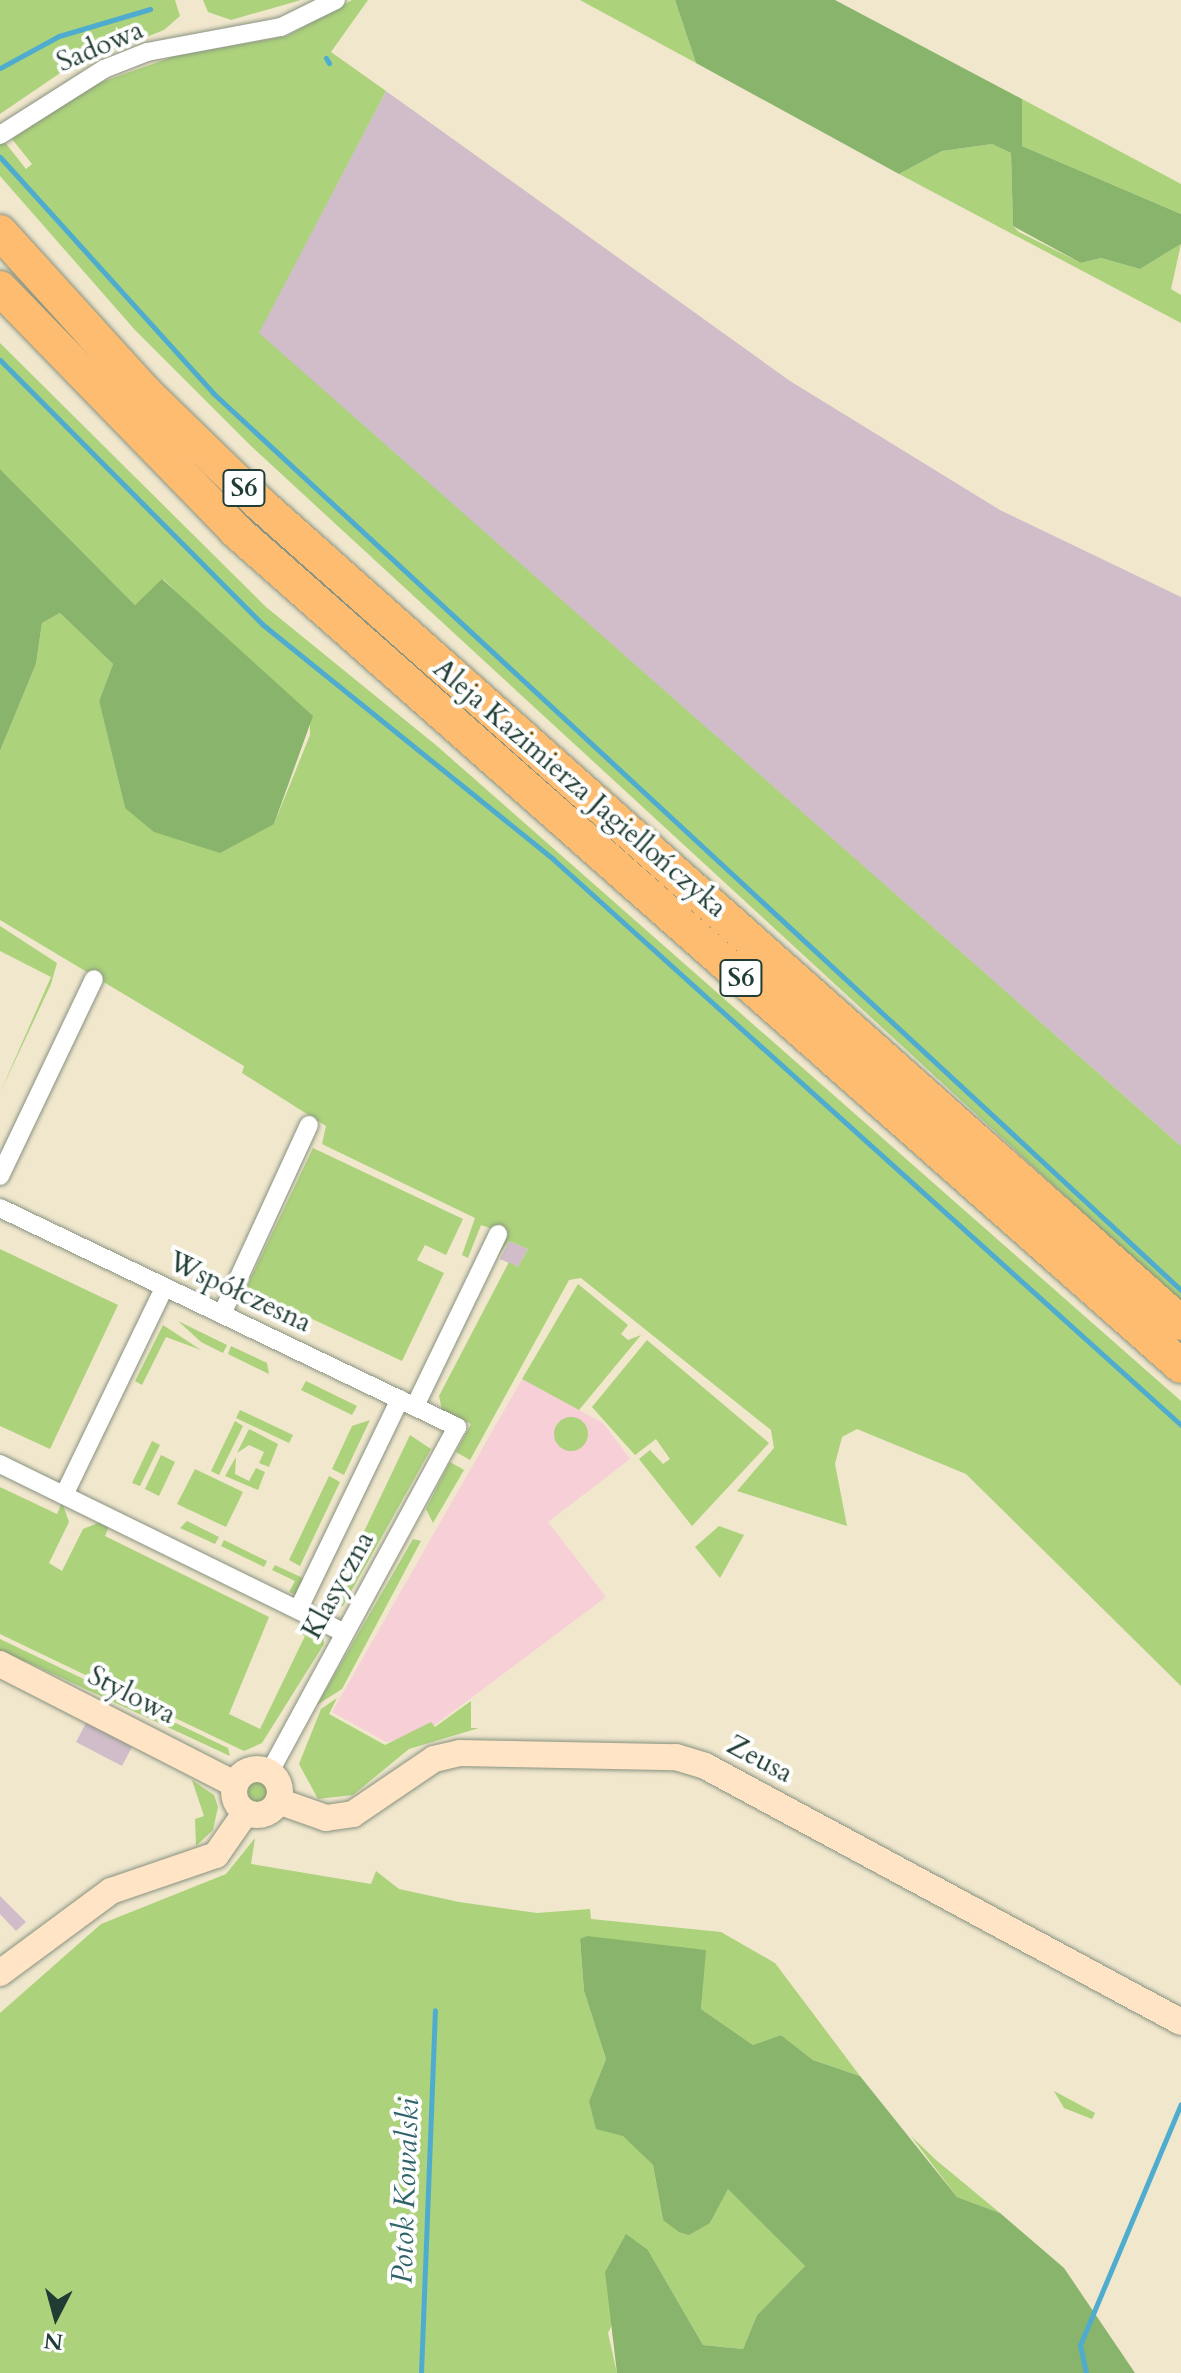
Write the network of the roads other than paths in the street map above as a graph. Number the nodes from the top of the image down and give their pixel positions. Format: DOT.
graph roads {
  1 [pos="336,0"];
  2 [pos="0,135"];
  3 [pos="0,232"];
  4 [pos="0,288"];
  5 [pos="94,979"];
  6 [pos="309,1125"];
  7 [pos="0,1176"];
  8 [pos="0,1208"];
  9 [pos="498,1234"];
  10 [pos="164,1288"];
  11 [pos="222,1314"];
  12 [pos="1181,1323"];
  13 [pos="1181,1366"];
  14 [pos="407,1402"];
  15 [pos="457,1427"];
  16 [pos="0,1464"];
  17 [pos="64,1495"];
  18 [pos="299,1608"];
  19 [pos="343,1632"];
  20 [pos="0,1664"];
  21 [pos="270,1772"];
  22 [pos="235,1784"];
  23 [pos="278,1801"];
  24 [pos="246,1812"];
  25 [pos="0,1973"];
  26 [pos="1181,2022"];
  1 -- 2 [label="street, Sadowa"];
  3 -- 12 [label="highway, Aleja Kazimierza Jagiellończyka / S6"];
  4 -- 13 [label="highway, Aleja Kazimierza Jagiellończyka / S6"];
  5 -- 7 [label="street"];
  6 -- 11 [label="street"];
  8 -- 10 [label="street, Współczesna"];
  9 -- 14 [label="street"];
  10 -- 11 [label="street, Współczesna"];
  10 -- 17 [label="street"];
  11 -- 14 [label="street, Współczesna"];
  14 -- 15 [label="street, Współczesna"];
  14 -- 18 [label="street"];
  15 -- 19 [label="street, Klasyczna"];
  16 -- 17 [label="street"];
  17 -- 18 [label="street"];
  18 -- 19 [label="street"];
  19 -- 21 [label="street, Klasyczna"];
  20 -- 22 [label="street, Stylowa"];
  21 -- 22 [label="street"];
  21 -- 23 [label="street"];
  22 -- 24 [label="street"];
  23 -- 24 [label="street"];
  23 -- 26 [label="street, Zeusa"];
  24 -- 25 [label="street"];
}
